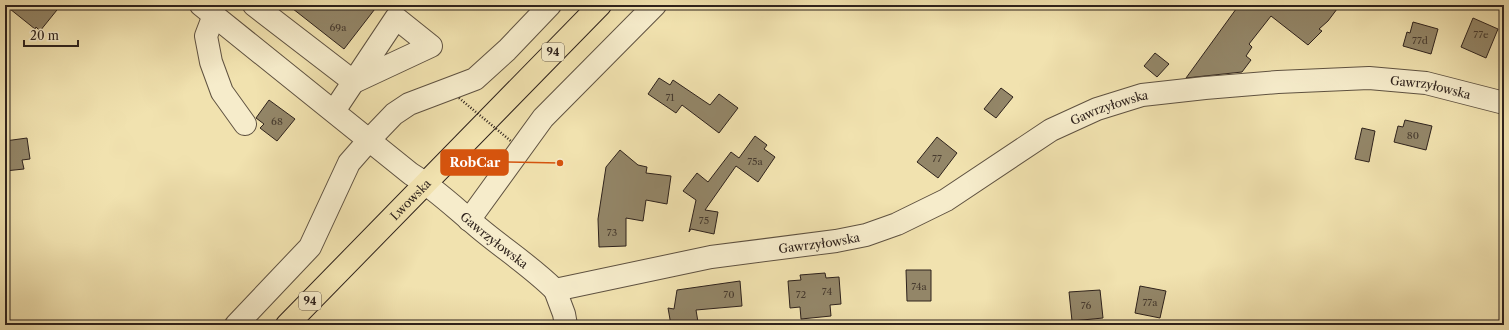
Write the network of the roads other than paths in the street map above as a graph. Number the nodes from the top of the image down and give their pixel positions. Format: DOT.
graph roads {
  1 [pos="251,5"];
  2 [pos="254,5"];
  3 [pos="550,5"];
  4 [pos="600,5"];
  5 [pos="655,5"];
  6 [pos="207,10"];
  7 [pos="231,29"];
  8 [pos="1504,103"];
  9 [pos="334,111"];
  10 [pos="245,124"];
  11 [pos="370,139"];
  12 [pos="426,182"];
  13 [pos="470,220"];
  14 [pos="555,290"];
  15 [pos="236,325"];
  16 [pos="287,325"];
  17 [pos="566,325"];
  1 -- 7 [label="street"];
  2 -- 9 [label="street"];
  3 -- 11 [label="street"];
  4 -- 12 [label="main road, Lwowska / 94"];
  5 -- 13 [label="street"];
  6 -- 7 [label="street, Gawrzyłowska"];
  6 -- 10 [label="street"];
  7 -- 9 [label="street, Gawrzyłowska"];
  8 -- 14 [label="street, Gawrzyłowska"];
  9 -- 11 [label="street, Gawrzyłowska"];
  11 -- 12 [label="street, Gawrzyłowska"];
  11 -- 15 [label="street"];
  12 -- 13 [label="street, Gawrzyłowska"];
  12 -- 16 [label="main road, Lwowska / 94"];
  13 -- 14 [label="street, Gawrzyłowska"];
  14 -- 17 [label="street"];
}
